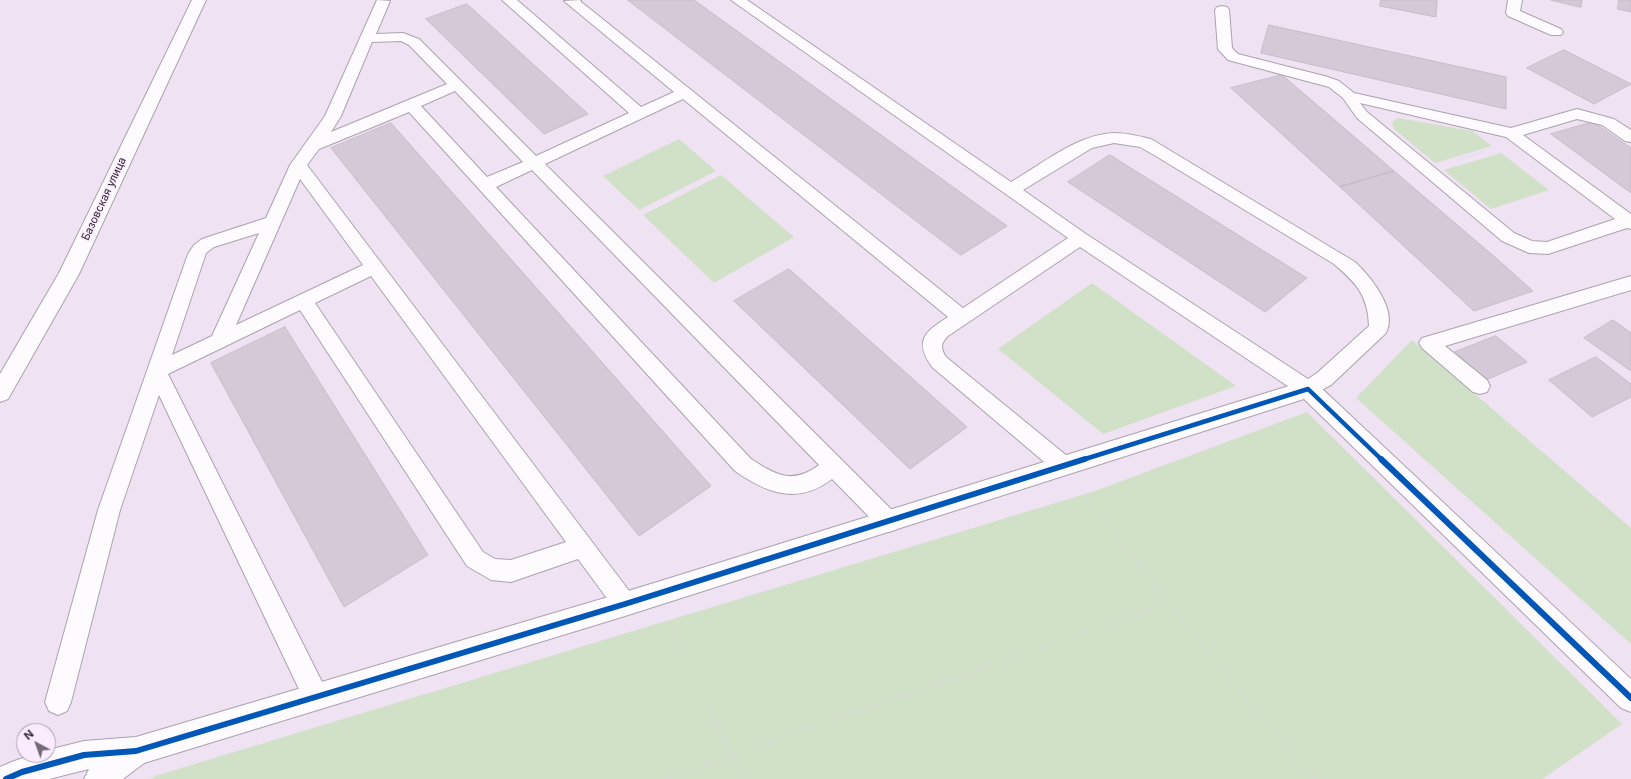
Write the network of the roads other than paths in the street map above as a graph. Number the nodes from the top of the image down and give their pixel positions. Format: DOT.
graph roads {
  1 [pos="199,0"];
  2 [pos="383,0"];
  3 [pos="508,0"];
  4 [pos="572,0"];
  5 [pos="738,0"];
  6 [pos="1515,0"];
  7 [pos="1222,10"];
  8 [pos="1556,32"];
  9 [pos="367,38"];
  10 [pos="457,86"];
  11 [pos="684,93"];
  12 [pos="1349,96"];
  13 [pos="411,105"];
  14 [pos="640,114"];
  15 [pos="1516,137"];
  16 [pos="1631,137"];
  17 [pos="314,145"];
  18 [pos="534,163"];
  19 [pos="298,165"];
  20 [pos="485,185"];
  21 [pos="1011,190"];
  22 [pos="272,222"];
  23 [pos="1630,222"];
  24 [pos="1080,238"];
  25 [pos="374,267"];
  26 [pos="1631,283"];
  27 [pos="304,301"];
  28 [pos="962,318"];
  29 [pos="219,341"];
  30 [pos="157,371"];
  31 [pos="1480,386"];
  32 [pos="1308,389"];
  33 [pos="0,393"];
  34 [pos="834,465"];
  35 [pos="1064,466"];
  36 [pos="889,522"];
  37 [pos="583,547"];
  38 [pos="625,604"];
  39 [pos="316,696"];
  40 [pos="1631,698"];
  41 [pos="58,702"];
  42 [pos="136,751"];
  43 [pos="6,779"];
  44 [pos="99,779"];
  1 -- 33 [label="street, Базовская улица"];
  2 -- 9 [label="lane"];
  3 -- 14 [label="lane"];
  4 -- 11 [label="lane"];
  5 -- 21 [label="lane"];
  6 -- 8 [label="lane"];
  7 -- 12 [label="lane"];
  9 -- 10 [label="lane"];
  9 -- 17 [label="lane"];
  10 -- 13 [label="lane"];
  10 -- 18 [label="lane"];
  11 -- 14 [label="lane"];
  11 -- 28 [label="lane"];
  12 -- 15 [label="lane"];
  12 -- 23 [label="lane"];
  13 -- 17 [label="lane"];
  13 -- 20 [label="lane"];
  14 -- 18 [label="lane"];
  15 -- 16 [label="lane"];
  15 -- 23 [label="lane"];
  17 -- 19 [label="lane"];
  18 -- 20 [label="lane"];
  18 -- 34 [label="lane"];
  19 -- 22 [label="lane"];
  19 -- 25 [label="lane"];
  20 -- 34 [label="lane"];
  21 -- 24 [label="lane"];
  21 -- 32 [label="lane"];
  22 -- 29 [label="lane"];
  22 -- 30 [label="lane"];
  24 -- 28 [label="lane"];
  24 -- 32 [label="lane"];
  25 -- 27 [label="lane"];
  25 -- 37 [label="lane"];
  26 -- 31 [label="lane"];
  27 -- 29 [label="lane"];
  27 -- 37 [label="lane"];
  28 -- 35 [label="lane"];
  29 -- 30 [label="lane"];
  30 -- 39 [label="lane"];
  30 -- 41 [label="lane"];
  32 -- 35 [label="street"];
  32 -- 40 [label="street"];
  34 -- 36 [label="lane"];
  35 -- 36 [label="street"];
  36 -- 38 [label="street"];
  37 -- 38 [label="lane"];
  38 -- 39 [label="street"];
  39 -- 42 [label="street"];
  42 -- 43 [label="street"];
  42 -- 44 [label="street"];
}
